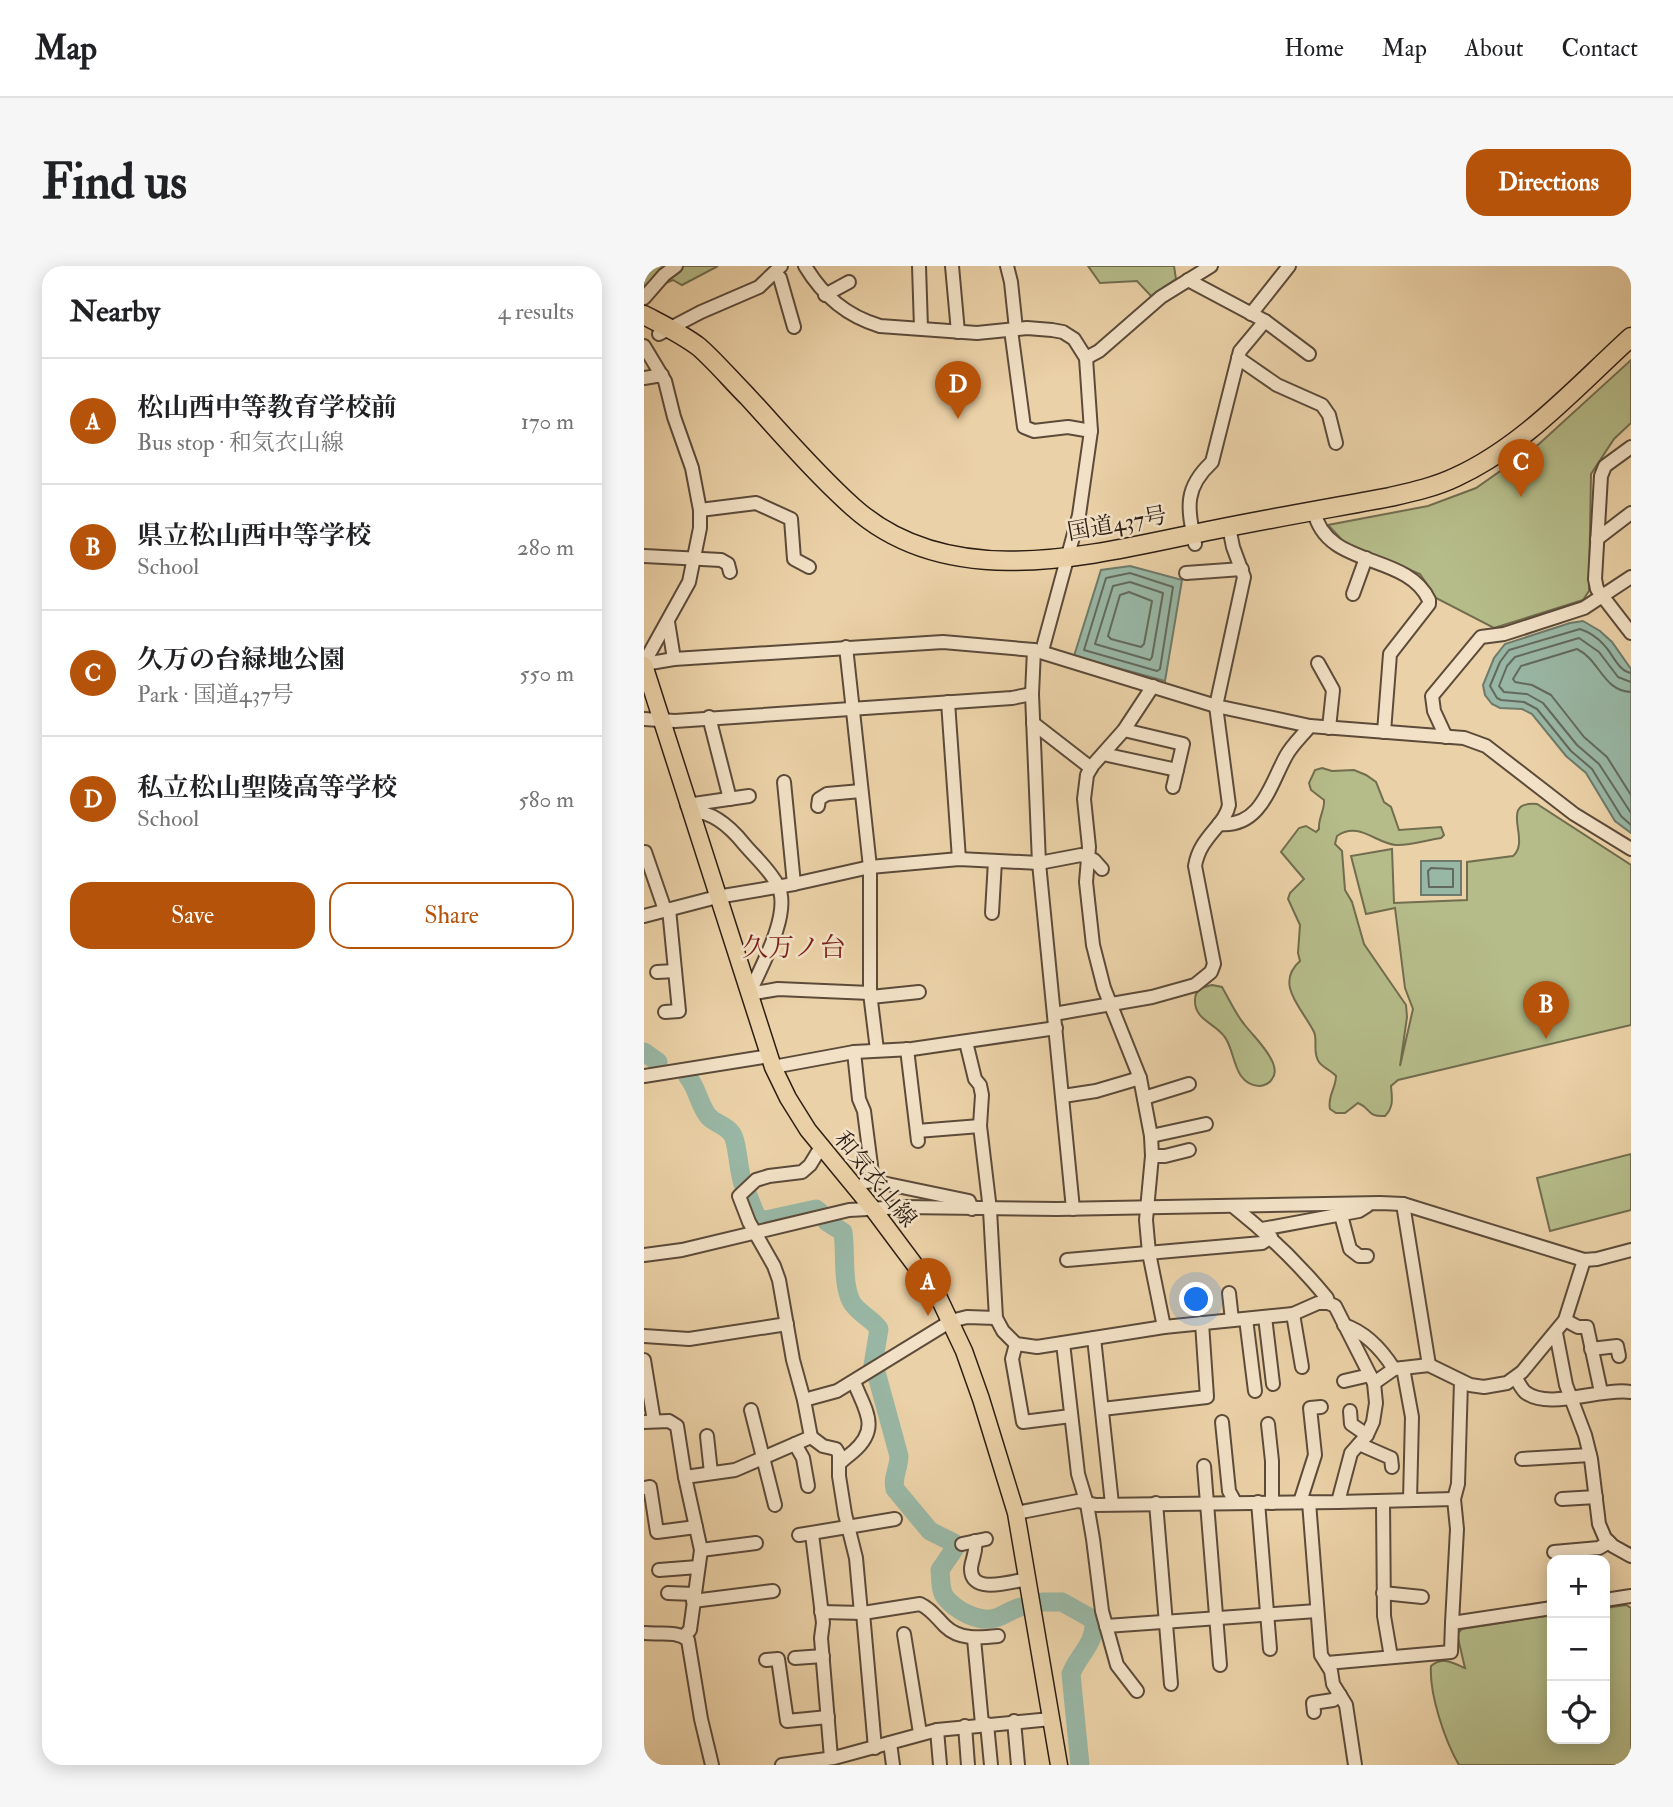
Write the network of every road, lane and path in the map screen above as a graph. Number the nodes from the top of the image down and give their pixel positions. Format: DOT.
graph roads {
  1 [pos="676,266"];
  2 [pos="805,266"];
  3 [pos="919,266"];
  4 [pos="952,266"];
  5 [pos="1007,266"];
  6 [pos="1211,266"];
  7 [pos="1289,266"];
  8 [pos="778,269"];
  9 [pos="1188,280"];
  10 [pos="849,282"];
  11 [pos="825,295"];
  12 [pos="644,298"];
  13 [pos="1251,314"];
  14 [pos="644,315"];
  15 [pos="1265,321"];
  16 [pos="794,327"];
  17 [pos="921,328"];
  18 [pos="1013,329"];
  19 [pos="658,330"];
  20 [pos="958,331"];
  21 [pos="1631,337"];
  22 [pos="644,346"];
  23 [pos="1631,351"];
  24 [pos="1309,354"];
  25 [pos="1086,358"];
  26 [pos="1238,358"];
  27 [pos="662,375"];
  28 [pos="644,378"];
  29 [pos="1091,431"];
  30 [pos="1336,443"];
  31 [pos="1631,447"];
  32 [pos="701,510"];
  33 [pos="1631,513"];
  34 [pos="1315,516"];
  35 [pos="1230,532"];
  36 [pos="1597,538"];
  37 [pos="1194,539"];
  38 [pos="644,556"];
  39 [pos="695,558"];
  40 [pos="1366,558"];
  41 [pos="1068,563"];
  42 [pos="809,567"];
  43 [pos="1242,569"];
  44 [pos="730,572"];
  45 [pos="1186,573"];
  46 [pos="1631,577"];
  47 [pos="1353,594"];
  48 [pos="1603,598"];
  49 [pos="668,622"];
  50 [pos="1631,633"];
  51 [pos="846,647"];
  52 [pos="1038,651"];
  53 [pos="674,659"];
  54 [pos="1318,663"];
  55 [pos="644,664"];
  56 [pos="1153,686"];
  57 [pos="1031,694"];
  58 [pos="948,702"];
  59 [pos="1216,706"];
  60 [pos="853,708"];
  61 [pos="709,718"];
  62 [pos="652,720"];
  63 [pos="1033,723"];
  64 [pos="1310,726"];
  65 [pos="1329,728"];
  66 [pos="1124,730"];
  67 [pos="1384,732"];
  68 [pos="1446,737"];
  69 [pos="1103,754"];
  70 [pos="1091,768"];
  71 [pos="1177,770"];
  72 [pos="784,782"];
  73 [pos="1173,787"];
  74 [pos="861,791"];
  75 [pos="749,796"];
  76 [pos="730,799"];
  77 [pos="818,806"];
  78 [pos="689,808"];
  79 [pos="1219,824"];
  80 [pos="1631,849"];
  81 [pos="645,852"];
  82 [pos="1088,857"];
  83 [pos="959,859"];
  84 [pos="995,861"];
  85 [pos="1039,863"];
  86 [pos="870,867"];
  87 [pos="1102,869"];
  88 [pos="794,884"];
  89 [pos="779,887"];
  90 [pos="718,897"];
  91 [pos="667,910"];
  92 [pos="992,914"];
  93 [pos="644,916"];
  94 [pos="675,971"];
  95 [pos="657,972"];
  96 [pos="919,992"];
  97 [pos="749,994"];
  98 [pos="870,995"];
  99 [pos="1110,1004"];
  100 [pos="665,1012"];
  101 [pos="1054,1014"];
  102 [pos="1056,1028"];
  103 [pos="966,1042"];
  104 [pos="906,1049"];
  105 [pos="877,1050"];
  106 [pos="854,1052"];
  107 [pos="771,1062"];
  108 [pos="644,1076"];
  109 [pos="1140,1078"];
  110 [pos="1189,1084"];
  111 [pos="1063,1096"];
  112 [pos="1144,1098"];
  113 [pos="1206,1124"];
  114 [pos="980,1126"];
  115 [pos="1151,1136"];
  116 [pos="821,1147"];
  117 [pos="1189,1150"];
  118 [pos="1152,1156"];
  119 [pos="873,1181"];
  120 [pos="855,1186"];
  121 [pos="1370,1203"];
  122 [pos="1403,1204"];
  123 [pos="1234,1207"];
  124 [pos="1146,1208"];
  125 [pos="873,1209"];
  126 [pos="972,1209"];
  127 [pos="1073,1209"];
  128 [pos="990,1210"];
  129 [pos="1341,1215"];
  130 [pos="755,1232"];
  131 [pos="1267,1233"];
  132 [pos="1631,1250"];
  133 [pos="1149,1253"];
  134 [pos="645,1254"];
  135 [pos="1367,1256"];
  136 [pos="1067,1260"];
  137 [pos="1584,1260"];
  138 [pos="1229,1293"];
  139 [pos="1328,1303"];
  140 [pos="1293,1314"];
  141 [pos="1265,1317"];
  142 [pos="996,1318"];
  143 [pos="1246,1319"];
  144 [pos="1232,1320"];
  145 [pos="1564,1320"];
  146 [pos="951,1321"];
  147 [pos="1202,1323"];
  148 [pos="787,1324"];
  149 [pos="1344,1325"];
  150 [pos="1164,1327"];
  151 [pos="1556,1333"];
  152 [pos="644,1336"];
  153 [pos="1094,1338"];
  154 [pos="1063,1343"];
  155 [pos="1016,1344"];
  156 [pos="1591,1349"];
  157 [pos="1619,1356"];
  158 [pos="644,1360"];
  159 [pos="1429,1366"];
  160 [pos="1302,1367"];
  161 [pos="1398,1369"];
  162 [pos="1516,1378"];
  163 [pos="1372,1379"];
  164 [pos="1343,1381"];
  165 [pos="1461,1381"];
  166 [pos="854,1382"];
  167 [pos="1273,1384"];
  168 [pos="1255,1391"];
  169 [pos="1601,1392"];
  170 [pos="1631,1392"];
  171 [pos="1572,1397"];
  172 [pos="804,1400"];
  173 [pos="1321,1406"];
  174 [pos="1102,1409"];
  175 [pos="751,1410"];
  176 [pos="1350,1411"];
  177 [pos="1071,1416"];
  178 [pos="649,1421"];
  179 [pos="1268,1424"];
  180 [pos="1226,1427"];
  181 [pos="707,1436"];
  182 [pos="811,1437"];
  183 [pos="1363,1440"];
  184 [pos="795,1444"];
  185 [pos="1591,1455"];
  186 [pos="764,1457"];
  187 [pos="1521,1459"];
  188 [pos="840,1463"];
  189 [pos="1204,1466"];
  190 [pos="1392,1467"];
  191 [pos="711,1473"];
  192 [pos="685,1477"];
  193 [pos="808,1486"];
  194 [pos="644,1488"];
  195 [pos="1596,1497"];
  196 [pos="1454,1499"];
  197 [pos="1562,1499"];
  198 [pos="1410,1500"];
  199 [pos="1383,1501"];
  200 [pos="1207,1502"];
  201 [pos="1235,1502"];
  202 [pos="1258,1502"];
  203 [pos="1338,1502"];
  204 [pos="1156,1503"];
  205 [pos="1272,1503"];
  206 [pos="1305,1503"];
  207 [pos="775,1504"];
  208 [pos="1087,1504"];
  209 [pos="1112,1504"];
  210 [pos="1016,1514"];
  211 [pos="895,1519"];
  212 [pos="696,1527"];
  213 [pos="849,1527"];
  214 [pos="812,1534"];
  215 [pos="799,1535"];
  216 [pos="974,1542"];
  217 [pos="1609,1542"];
  218 [pos="756,1543"];
  219 [pos="1559,1548"];
  220 [pos="701,1550"];
  221 [pos="1631,1556"];
  222 [pos="698,1567"];
  223 [pos="659,1570"];
  224 [pos="1028,1579"];
  225 [pos="773,1591"];
  226 [pos="668,1593"];
  227 [pos="1383,1593"];
  228 [pos="693,1597"];
  229 [pos="1422,1597"];
  230 [pos="1631,1597"];
  231 [pos="1610,1599"];
  232 [pos="1547,1609"];
  233 [pos="1317,1611"];
  234 [pos="821,1612"];
  235 [pos="862,1613"];
  236 [pos="1266,1615"];
  237 [pos="1217,1618"];
  238 [pos="1166,1622"];
  239 [pos="1452,1623"];
  240 [pos="1106,1626"];
  241 [pos="644,1633"];
  242 [pos="904,1634"];
  243 [pos="684,1636"];
  244 [pos="998,1636"];
  245 [pos="974,1639"];
  246 [pos="1270,1649"];
  247 [pos="823,1656"];
  248 [pos="1391,1657"];
  249 [pos="795,1658"];
  250 [pos="766,1660"];
  251 [pos="1327,1663"];
  252 [pos="1220,1665"];
  253 [pos="1171,1684"];
  254 [pos="1137,1691"];
  255 [pos="1340,1695"];
  256 [pos="1314,1712"];
  257 [pos="828,1717"];
  258 [pos="1051,1718"];
  259 [pos="1014,1721"];
  260 [pos="984,1724"];
  261 [pos="965,1726"];
  262 [pos="936,1730"];
  263 [pos="920,1733"];
  264 [pos="890,1742"];
  265 [pos="875,1748"];
  266 [pos="831,1758"];
  267 [pos="815,1763"];
  268 [pos="712,1765"];
  269 [pos="782,1765"];
  270 [pos="893,1765"];
  271 [pos="940,1765"];
  272 [pos="968,1765"];
  273 [pos="991,1765"];
  274 [pos="1018,1765"];
  275 [pos="1059,1765"];
  276 [pos="1354,1765"];
  1 -- 12 [label="street"];
  2 -- 11 [label="street"];
  3 -- 17 [label="street"];
  4 -- 20 [label="street"];
  5 -- 18 [label="street"];
  6 -- 9 [label="street"];
  7 -- 13 [label="street"];
  8 -- 16 [label="street"];
  8 -- 19 [label="street"];
  9 -- 13 [label="street"];
  9 -- 25 [label="street"];
  10 -- 11 [label="street"];
  11 -- 17 [label="street"];
  13 -- 15 [label="street"];
  14 -- 19 [label="highway, 国道437号"];
  15 -- 24 [label="street"];
  15 -- 26 [label="street"];
  17 -- 20 [label="street"];
  18 -- 20 [label="street"];
  18 -- 25 [label="street"];
  18 -- 29 [label="street"];
  19 -- 41 [label="highway, 国道437号"];
  21 -- 34 [label="highway, 国道437号"];
  22 -- 27 [label="street"];
  23 -- 34 [label="highway, 国道437号"];
  25 -- 29 [label="street"];
  26 -- 30 [label="street"];
  26 -- 37 [label="street"];
  27 -- 28 [label="street"];
  27 -- 32 [label="street"];
  29 -- 41 [label="street"];
  31 -- 36 [label="street"];
  32 -- 39 [label="street"];
  32 -- 42 [label="street"];
  33 -- 36 [label="street"];
  34 -- 35 [label="highway, 国道437号"];
  34 -- 40 [label="street"];
  35 -- 37 [label="highway, 国道437号"];
  35 -- 43 [label="street"];
  36 -- 48 [label="street"];
  37 -- 41 [label="highway, 国道437号"];
  38 -- 39 [label="street"];
  39 -- 44 [label="street"];
  39 -- 49 [label="street"];
  40 -- 47 [label="street"];
  40 -- 67 [label="street"];
  41 -- 52 [label="street"];
  43 -- 45 [label="street"];
  43 -- 59 [label="street"];
  46 -- 48 [label="street"];
  48 -- 50 [label="street"];
  48 -- 68 [label="street"];
  49 -- 53 [label="street"];
  49 -- 55 [label="street"];
  51 -- 52 [label="street"];
  51 -- 53 [label="street"];
  51 -- 60 [label="street"];
  52 -- 56 [label="street"];
  52 -- 57 [label="street"];
  53 -- 55 [label="street"];
  54 -- 65 [label="street"];
  55 -- 62 [label="main road, 和気衣山線"];
  56 -- 59 [label="street"];
  56 -- 66 [label="street"];
  57 -- 58 [label="street"];
  57 -- 63 [label="street"];
  58 -- 60 [label="street"];
  58 -- 83 [label="street"];
  59 -- 64 [label="street"];
  59 -- 79 [label="street"];
  60 -- 61 [label="street"];
  60 -- 74 [label="street"];
  61 -- 62 [label="street"];
  61 -- 76 [label="street"];
  62 -- 78 [label="main road, 和気衣山線"];
  63 -- 70 [label="street"];
  63 -- 85 [label="street"];
  64 -- 65 [label="street"];
  64 -- 79 [label="street"];
  65 -- 67 [label="street"];
  66 -- 69 [label="street"];
  66 -- 71 [label="street"];
  67 -- 68 [label="street"];
  68 -- 80 [label="street"];
  69 -- 70 [label="street"];
  69 -- 71 [label="street"];
  70 -- 82 [label="street"];
  71 -- 73 [label="street"];
  72 -- 88 [label="street"];
  74 -- 77 [label="street"];
  74 -- 86 [label="street"];
  75 -- 76 [label="street"];
  76 -- 78 [label="street"];
  78 -- 89 [label="street"];
  78 -- 90 [label="main road, 和気衣山線"];
  79 -- 99 [label="street"];
  81 -- 91 [label="street"];
  82 -- 85 [label="street"];
  82 -- 87 [label="street"];
  82 -- 99 [label="street"];
  83 -- 84 [label="street"];
  83 -- 86 [label="street"];
  84 -- 85 [label="street"];
  84 -- 92 [label="street"];
  85 -- 101 [label="street"];
  86 -- 88 [label="street"];
  86 -- 98 [label="street"];
  88 -- 89 [label="street"];
  89 -- 90 [label="street"];
  89 -- 97 [label="street"];
  90 -- 91 [label="street"];
  90 -- 97 [label="main road, 和気衣山線"];
  91 -- 93 [label="street"];
  91 -- 94 [label="street"];
  94 -- 95 [label="street"];
  94 -- 100 [label="street"];
  96 -- 98 [label="street"];
  97 -- 98 [label="street"];
  97 -- 107 [label="main road, 和気衣山線"];
  98 -- 105 [label="street"];
  99 -- 101 [label="street"];
  99 -- 109 [label="street"];
  101 -- 102 [label="street"];
  102 -- 103 [label="street"];
  102 -- 111 [label="street"];
  103 -- 104 [label="street"];
  103 -- 114 [label="street"];
  104 -- 105 [label="street"];
  104 -- 114 [label="street"];
  105 -- 106 [label="street"];
  106 -- 107 [label="street"];
  106 -- 119 [label="street"];
  107 -- 108 [label="street"];
  107 -- 116 [label="main road, 和気衣山線"];
  109 -- 111 [label="street"];
  109 -- 112 [label="street"];
  110 -- 112 [label="street"];
  111 -- 127 [label="street"];
  112 -- 115 [label="street"];
  113 -- 115 [label="street"];
  114 -- 128 [label="street"];
  115 -- 118 [label="street"];
  116 -- 120 [label="main road, 和気衣山線"];
  116 -- 130 [label="street"];
  117 -- 118 [label="street"];
  118 -- 124 [label="street"];
  119 -- 120 [label="street"];
  119 -- 126 [label="street"];
  120 -- 125 [label="main road, 和気衣山線"];
  121 -- 122 [label="street"];
  121 -- 123 [label="street"];
  121 -- 129 [label="street"];
  122 -- 137 [label="street"];
  122 -- 159 [label="street"];
  123 -- 124 [label="street"];
  123 -- 131 [label="street"];
  124 -- 127 [label="street"];
  124 -- 133 [label="street"];
  125 -- 126 [label="street"];
  125 -- 130 [label="street"];
  125 -- 146 [label="main road, 和気衣山線"];
  126 -- 128 [label="street"];
  127 -- 128 [label="street"];
  128 -- 142 [label="street"];
  129 -- 131 [label="street"];
  129 -- 135 [label="street"];
  130 -- 134 [label="street"];
  130 -- 148 [label="street"];
  131 -- 133 [label="street"];
  131 -- 139 [label="street"];
  132 -- 137 [label="street"];
  133 -- 136 [label="street"];
  133 -- 150 [label="street"];
  137 -- 145 [label="street"];
  138 -- 144 [label="street"];
  139 -- 140 [label="street"];
  139 -- 149 [label="street"];
  140 -- 141 [label="street"];
  140 -- 160 [label="street"];
  141 -- 143 [label="street"];
  141 -- 167 [label="street"];
  142 -- 146 [label="street"];
  142 -- 155 [label="street"];
  143 -- 144 [label="street"];
  143 -- 168 [label="street"];
  144 -- 147 [label="street"];
  145 -- 151 [label="street"];
  145 -- 156 [label="street"];
  146 -- 166 [label="street"];
  146 -- 210 [label="main road, 和気衣山線"];
  147 -- 150 [label="street"];
  147 -- 174 [label="street"];
  148 -- 152 [label="street"];
  148 -- 172 [label="street"];
  149 -- 161 [label="street"];
  149 -- 163 [label="street"];
  150 -- 153 [label="street"];
  151 -- 162 [label="street"];
  151 -- 171 [label="street"];
  153 -- 154 [label="street"];
  153 -- 174 [label="street"];
  154 -- 155 [label="street"];
  154 -- 177 [label="street"];
  155 -- 177 [label="street"];
  156 -- 157 [label="street"];
  156 -- 169 [label="street"];
  158 -- 178 [label="street"];
  159 -- 161 [label="street"];
  159 -- 165 [label="street"];
  161 -- 163 [label="street"];
  161 -- 198 [label="street"];
  162 -- 165 [label="street"];
  162 -- 171 [label="street"];
  163 -- 164 [label="street"];
  163 -- 183 [label="street"];
  165 -- 196 [label="street"];
  166 -- 172 [label="street"];
  166 -- 188 [label="street"];
  169 -- 170 [label="street"];
  169 -- 171 [label="street"];
  171 -- 185 [label="street"];
  172 -- 182 [label="street"];
  173 -- 206 [label="street"];
  174 -- 209 [label="street"];
  175 -- 186 [label="street"];
  176 -- 183 [label="street"];
  177 -- 208 [label="street"];
  178 -- 192 [label="street"];
  179 -- 205 [label="street"];
  180 -- 201 [label="street"];
  181 -- 191 [label="street"];
  182 -- 184 [label="street"];
  182 -- 188 [label="street"];
  183 -- 190 [label="street"];
  183 -- 203 [label="street"];
  184 -- 186 [label="street"];
  184 -- 193 [label="street"];
  185 -- 187 [label="street"];
  185 -- 195 [label="street"];
  186 -- 191 [label="street"];
  186 -- 207 [label="street"];
  188 -- 213 [label="street"];
  189 -- 200 [label="street"];
  191 -- 192 [label="street"];
  192 -- 212 [label="street"];
  194 -- 212 [label="street"];
  195 -- 197 [label="street"];
  195 -- 217 [label="street"];
  196 -- 198 [label="street"];
  196 -- 239 [label="street"];
  198 -- 199 [label="street"];
  199 -- 203 [label="street"];
  199 -- 227 [label="street"];
  200 -- 201 [label="street"];
  200 -- 204 [label="street"];
  200 -- 237 [label="street"];
  201 -- 202 [label="street"];
  202 -- 205 [label="street"];
  202 -- 236 [label="street"];
  203 -- 206 [label="street"];
  204 -- 209 [label="street"];
  204 -- 238 [label="street"];
  205 -- 206 [label="street"];
  206 -- 233 [label="street"];
  208 -- 209 [label="street"];
  208 -- 210 [label="street"];
  208 -- 240 [label="street"];
  210 -- 224 [label="main road, 和気衣山線"];
  211 -- 213 [label="street"];
  212 -- 220 [label="street"];
  213 -- 214 [label="street"];
  213 -- 235 [label="street"];
  214 -- 215 [label="street"];
  214 -- 234 [label="street"];
  216 -- 224 [label="street"];
  217 -- 219 [label="street"];
  217 -- 221 [label="street"];
  218 -- 220 [label="street"];
  220 -- 222 [label="street"];
  222 -- 223 [label="street"];
  222 -- 228 [label="street"];
  224 -- 258 [label="main road, 和気衣山線"];
  225 -- 228 [label="street"];
  226 -- 228 [label="street"];
  227 -- 229 [label="street"];
  227 -- 248 [label="street"];
  228 -- 243 [label="street"];
  230 -- 231 [label="street"];
  232 -- 239 [label="street"];
  233 -- 236 [label="street"];
  233 -- 251 [label="street"];
  234 -- 235 [label="street"];
  234 -- 247 [label="street"];
  235 -- 245 [label="street"];
  235 -- 265 [label="street"];
  236 -- 237 [label="street"];
  236 -- 246 [label="street"];
  237 -- 238 [label="street"];
  237 -- 252 [label="street"];
  238 -- 240 [label="street"];
  238 -- 253 [label="street"];
  239 -- 248 [label="street"];
  240 -- 254 [label="street"];
  241 -- 243 [label="street"];
  242 -- 263 [label="street"];
  243 -- 268 [label="street"];
  244 -- 245 [label="street"];
  245 -- 260 [label="street"];
  247 -- 249 [label="street"];
  247 -- 257 [label="street"];
  248 -- 251 [label="street"];
  250 -- 257 [label="street"];
  251 -- 255 [label="street"];
  255 -- 256 [label="street"];
  255 -- 276 [label="street"];
  257 -- 266 [label="street"];
  258 -- 259 [label="street"];
  258 -- 275 [label="main road, 和気衣山線"];
  259 -- 260 [label="street"];
  259 -- 274 [label="street"];
  260 -- 261 [label="street"];
  260 -- 273 [label="street"];
  261 -- 262 [label="street"];
  261 -- 272 [label="street"];
  262 -- 263 [label="street"];
  262 -- 271 [label="street"];
  263 -- 264 [label="street"];
  264 -- 265 [label="street"];
  264 -- 270 [label="street"];
  265 -- 266 [label="street"];
  266 -- 267 [label="street"];
  267 -- 269 [label="street"];
}
